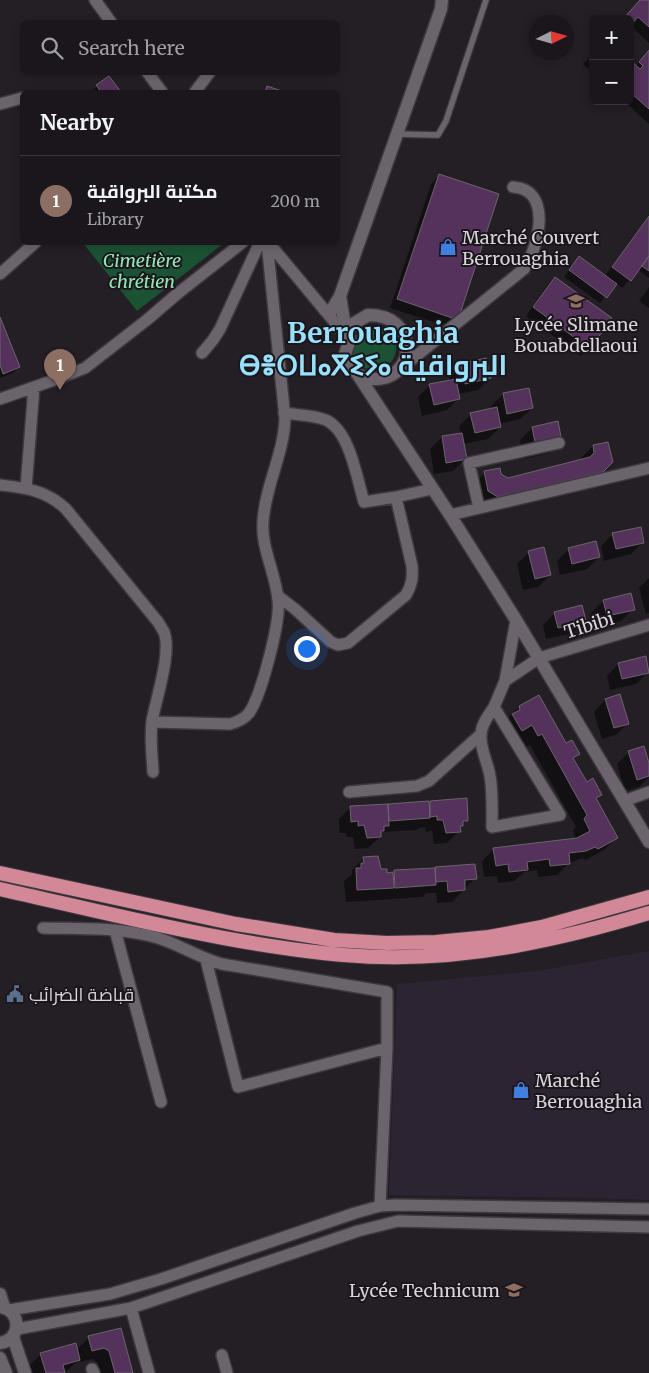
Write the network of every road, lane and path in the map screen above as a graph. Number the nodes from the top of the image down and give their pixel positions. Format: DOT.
graph roads {
  1 [pos="94,0"];
  2 [pos="442,0"];
  3 [pos="486,0"];
  4 [pos="109,20"];
  5 [pos="149,75"];
  6 [pos="208,75"];
  7 [pos="160,90"];
  8 [pos="196,90"];
  9 [pos="20,99"];
  10 [pos="0,104"];
  11 [pos="396,134"];
  12 [pos="513,187"];
  13 [pos="32,245"];
  14 [pos="239,245"];
  15 [pos="259,245"];
  16 [pos="268,245"];
  17 [pos="271,245"];
  18 [pos="0,271"];
  19 [pos="340,296"];
  20 [pos="325,310"];
  21 [pos="348,336"];
  22 [pos="202,353"];
  23 [pos="393,374"];
  24 [pos="358,375"];
  25 [pos="34,387"];
  26 [pos="0,399"];
  27 [pos="284,413"];
  28 [pos="558,443"];
  29 [pos="649,468"];
  30 [pos="0,485"];
  31 [pos="26,488"];
  32 [pos="432,489"];
  33 [pos="396,497"];
  34 [pos="479,508"];
  35 [pos="450,515"];
  36 [pos="278,596"];
  37 [pos="516,620"];
  38 [pos="649,624"];
  39 [pos="539,658"];
  40 [pos="505,681"];
  41 [pos="494,707"];
  42 [pos="152,722"];
  43 [pos="481,734"];
  44 [pos="153,772"];
  45 [pos="349,792"];
  46 [pos="649,792"];
  47 [pos="624,800"];
  48 [pos="649,842"];
  49 [pos="2,873"];
  50 [pos="0,889"];
  51 [pos="649,897"];
  52 [pos="649,913"];
  53 [pos="42,928"];
  54 [pos="115,930"];
  55 [pos="206,960"];
  56 [pos="387,1048"];
  57 [pos="161,1102"];
  58 [pos="380,1206"];
  59 [pos="649,1209"];
  60 [pos="649,1227"];
  61 [pos="0,1294"];
  62 [pos="5,1308"];
  63 [pos="131,1308"];
  64 [pos="15,1333"];
  65 [pos="0,1343"];
  66 [pos="222,1355"];
  67 [pos="0,1358"];
  68 [pos="6,1373"];
  69 [pos="24,1373"];
  70 [pos="149,1373"];
  71 [pos="227,1373"];
  1 -- 4 [label="street"];
  2 -- 11 [label="street"];
  3 -- 11 [label="lane"];
  5 -- 7 [label="street"];
  6 -- 8 [label="street"];
  9 -- 10 [label="street"];
  11 -- 19 [label="street"];
  12 -- 23 [label="street"];
  13 -- 18 [label="street"];
  14 -- 25 [label="street"];
  15 -- 22 [label="street"];
  16 -- 27 [label="street"];
  17 -- 20 [label="street"];
  19 -- 20 [label="street"];
  19 -- 21 [label="street"];
  20 -- 21 [label="street"];
  21 -- 23 [label="street"];
  21 -- 24 [label="street"];
  23 -- 24 [label="street"];
  24 -- 32 [label="street"];
  25 -- 26 [label="street"];
  25 -- 31 [label="street"];
  27 -- 33 [label="street"];
  27 -- 36 [label="street"];
  28 -- 34 [label="street"];
  29 -- 34 [label="street"];
  30 -- 31 [label="street"];
  31 -- 42 [label="street"];
  32 -- 33 [label="street"];
  32 -- 35 [label="street"];
  33 -- 36 [label="street"];
  34 -- 35 [label="street"];
  35 -- 37 [label="street"];
  36 -- 42 [label="street"];
  37 -- 39 [label="street"];
  37 -- 40 [label="street"];
  38 -- 39 [label="street, Tibibi"];
  39 -- 40 [label="street, Tibibi"];
  39 -- 47 [label="street"];
  40 -- 41 [label="street"];
  41 -- 43 [label="street"];
  41 -- 43 [label="street"];
  42 -- 44 [label="street"];
  43 -- 45 [label="street"];
  46 -- 47 [label="street"];
  47 -- 48 [label="street"];
  49 -- 51 [label="highway"];
  50 -- 52 [label="highway"];
  53 -- 54 [label="street"];
  54 -- 55 [label="street"];
  54 -- 57 [label="street"];
  55 -- 56 [label="street"];
  55 -- 56 [label="street"];
  56 -- 58 [label="street"];
  58 -- 59 [label="street"];
  58 -- 62 [label="street"];
  60 -- 63 [label="street"];
  61 -- 62 [label="street"];
  62 -- 64 [label="street"];
  63 -- 64 [label="street"];
  63 -- 70 [label="street"];
  64 -- 65 [label="street"];
  64 -- 69 [label="street"];
  66 -- 71 [label="street"];
  67 -- 68 [label="street"];
}
